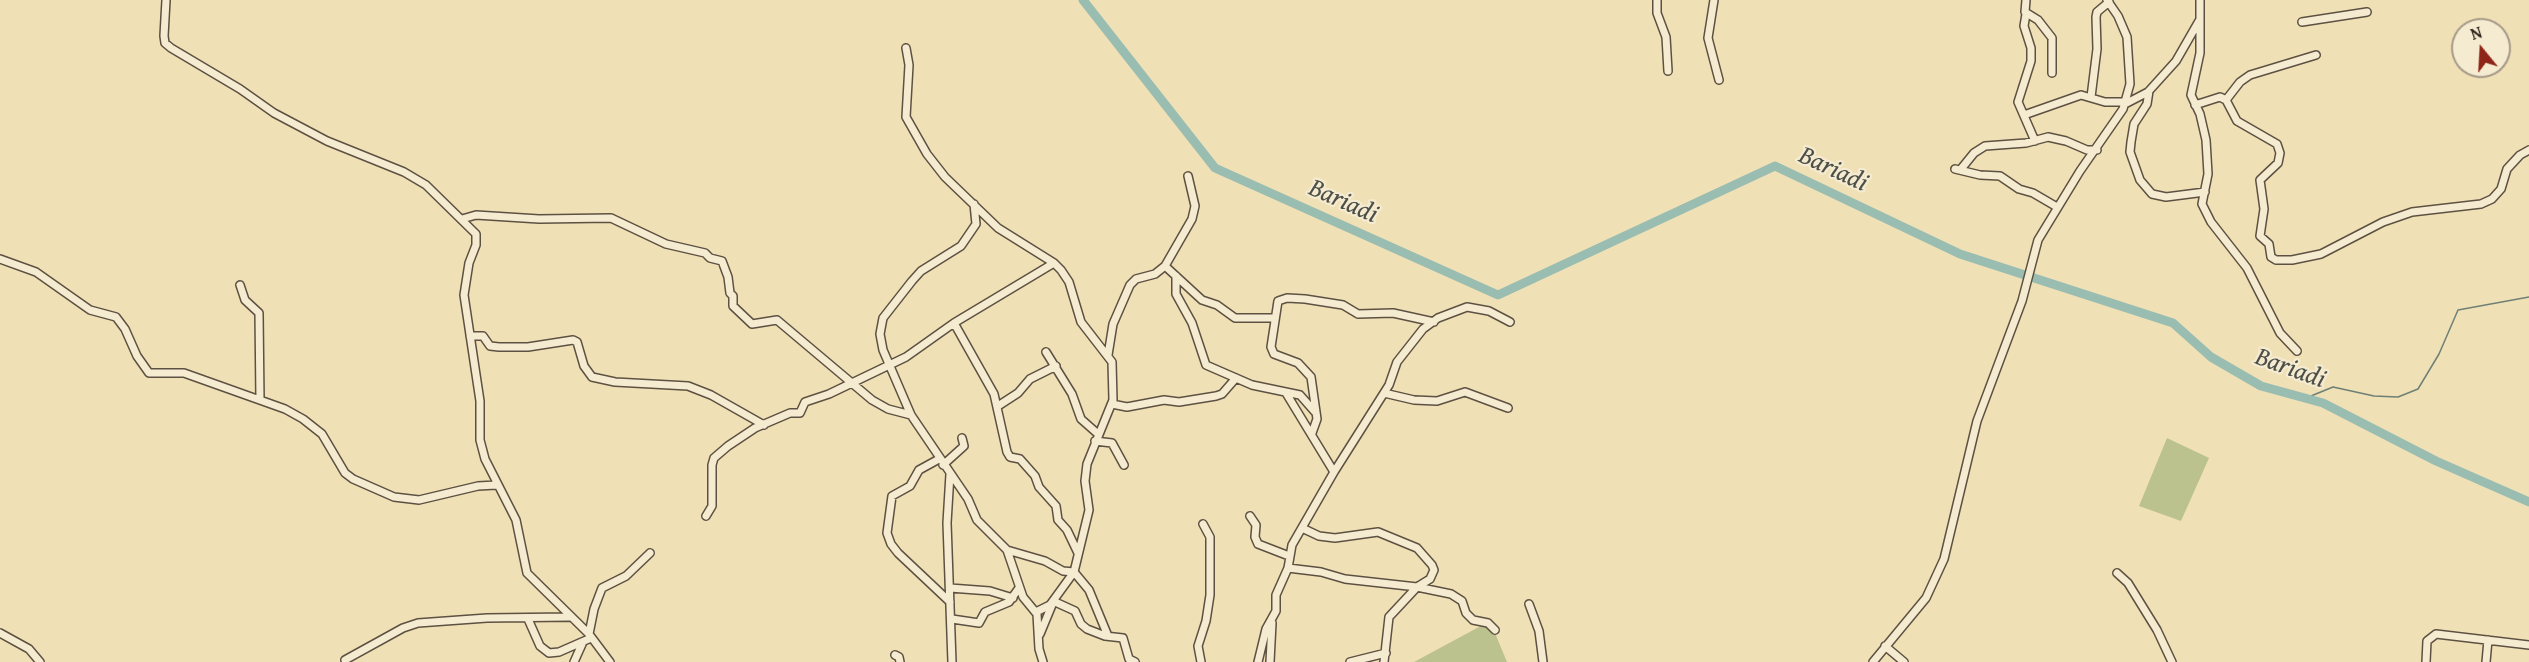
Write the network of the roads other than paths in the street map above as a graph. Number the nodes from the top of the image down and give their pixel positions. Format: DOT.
graph roads {
  1 [pos="166,0"];
  2 [pos="1657,0"];
  3 [pos="1714,0"];
  4 [pos="2026,0"];
  5 [pos="2200,0"];
  6 [pos="2108,1"];
  7 [pos="2367,12"];
  8 [pos="2026,14"];
  9 [pos="2200,19"];
  10 [pos="2302,22"];
  11 [pos="906,48"];
  12 [pos="2316,55"];
  13 [pos="1668,71"];
  14 [pos="2052,73"];
  15 [pos="1719,80"];
  16 [pos="2149,91"];
  17 [pos="2091,97"];
  18 [pos="2226,100"];
  19 [pos="2125,103"];
  20 [pos="2195,105"];
  21 [pos="2024,115"];
  22 [pos="2035,141"];
  23 [pos="2097,150"];
  24 [pos="2529,150"];
  25 [pos="1188,176"];
  26 [pos="2205,192"];
  27 [pos="974,204"];
  28 [pos="2057,207"];
  29 [pos="462,219"];
  30 [pos="0,259"];
  31 [pos="1054,263"];
  32 [pos="1165,266"];
  33 [pos="1176,276"];
  34 [pos="240,285"];
  35 [pos="1274,318"];
  36 [pos="1434,322"];
  37 [pos="1510,322"];
  38 [pos="954,323"];
  39 [pos="470,336"];
  40 [pos="2296,351"];
  41 [pos="1046,352"];
  42 [pos="1108,355"];
  43 [pos="890,366"];
  44 [pos="1056,366"];
  45 [pos="1236,378"];
  46 [pos="850,384"];
  47 [pos="1286,393"];
  48 [pos="1384,393"];
  49 [pos="260,400"];
  50 [pos="1112,404"];
  51 [pos="998,406"];
  52 [pos="1508,408"];
  53 [pos="1316,414"];
  54 [pos="910,415"];
  55 [pos="764,424"];
  56 [pos="1312,433"];
  57 [pos="1097,437"];
  58 [pos="962,438"];
  59 [pos="941,462"];
  60 [pos="1124,465"];
  61 [pos="1334,472"];
  62 [pos="950,474"];
  63 [pos="496,485"];
  64 [pos="706,516"];
  65 [pos="1250,516"];
  66 [pos="1203,524"];
  67 [pos="1302,528"];
  68 [pos="1007,550"];
  69 [pos="650,553"];
  70 [pos="1078,553"];
  71 [pos="1290,556"];
  72 [pos="1288,568"];
  73 [pos="1074,572"];
  74 [pos="2117,573"];
  75 [pos="1417,587"];
  76 [pos="950,588"];
  77 [pos="1019,588"];
  78 [pos="1013,598"];
  79 [pos="950,602"];
  80 [pos="1053,602"];
  81 [pos="1529,604"];
  82 [pos="1036,612"];
  83 [pos="570,617"];
  84 [pos="528,619"];
  85 [pos="952,619"];
  86 [pos="1272,621"];
  87 [pos="1496,630"];
  88 [pos="0,633"];
  89 [pos="1108,636"];
  90 [pos="590,637"];
  91 [pos="1038,637"];
  92 [pos="2488,640"];
  93 [pos="584,642"];
  94 [pos="2529,645"];
  95 [pos="1885,646"];
  96 [pos="1386,653"];
  97 [pos="345,660"];
  98 [pos="40,662"];
  99 [pos="574,662"];
  100 [pos="610,662"];
  101 [pos="952,662"];
  102 [pos="1043,662"];
  103 [pos="1135,662"];
  104 [pos="1201,662"];
  105 [pos="1258,662"];
  106 [pos="1269,662"];
  107 [pos="1350,662"];
  108 [pos="1384,662"];
  109 [pos="1543,662"];
  110 [pos="1873,662"];
  111 [pos="1904,662"];
  112 [pos="2172,662"];
  113 [pos="2426,662"];
  114 [pos="2486,662"];
  1 -- 29 [label="street"];
  2 -- 13 [label="street"];
  3 -- 15 [label="street"];
  4 -- 8 [label="street"];
  5 -- 9 [label="street"];
  6 -- 17 [label="street"];
  6 -- 19 [label="street"];
  7 -- 10 [label="street"];
  8 -- 14 [label="street"];
  8 -- 21 [label="street"];
  9 -- 16 [label="street"];
  9 -- 20 [label="street"];
  11 -- 27 [label="street"];
  12 -- 18 [label="street"];
  16 -- 19 [label="street"];
  16 -- 26 [label="street"];
  17 -- 19 [label="street"];
  17 -- 21 [label="street"];
  18 -- 20 [label="street"];
  18 -- 24 [label="street"];
  19 -- 23 [label="street"];
  20 -- 26 [label="street"];
  21 -- 22 [label="street"];
  22 -- 23 [label="street"];
  22 -- 28 [label="street"];
  23 -- 28 [label="street"];
  25 -- 32 [label="street"];
  26 -- 40 [label="street"];
  27 -- 31 [label="street"];
  27 -- 43 [label="street"];
  28 -- 95 [label="street"];
  29 -- 39 [label="street"];
  29 -- 46 [label="street"];
  30 -- 49 [label="street"];
  31 -- 38 [label="street"];
  31 -- 42 [label="street"];
  32 -- 33 [label="street"];
  32 -- 42 [label="street"];
  33 -- 35 [label="street"];
  33 -- 45 [label="street"];
  34 -- 49 [label="street"];
  35 -- 36 [label="street"];
  35 -- 53 [label="street"];
  36 -- 37 [label="street"];
  36 -- 48 [label="street"];
  38 -- 43 [label="street"];
  38 -- 51 [label="street"];
  39 -- 55 [label="street"];
  39 -- 63 [label="street"];
  41 -- 44 [label="street"];
  42 -- 50 [label="street"];
  43 -- 46 [label="street"];
  43 -- 54 [label="street"];
  44 -- 51 [label="street"];
  44 -- 57 [label="street"];
  45 -- 47 [label="street"];
  45 -- 50 [label="street"];
  46 -- 54 [label="street"];
  46 -- 55 [label="street"];
  47 -- 53 [label="street"];
  47 -- 56 [label="street"];
  48 -- 52 [label="street"];
  48 -- 61 [label="street"];
  49 -- 63 [label="street"];
  50 -- 57 [label="street"];
  51 -- 70 [label="street"];
  53 -- 56 [label="street"];
  54 -- 59 [label="street"];
  55 -- 64 [label="street"];
  56 -- 61 [label="street"];
  57 -- 60 [label="street"];
  57 -- 70 [label="street"];
  58 -- 59 [label="street"];
  59 -- 62 [label="street"];
  59 -- 79 [label="street"];
  61 -- 67 [label="street"];
  62 -- 68 [label="street"];
  62 -- 76 [label="street"];
  63 -- 83 [label="street"];
  65 -- 71 [label="street"];
  66 -- 104 [label="street"];
  67 -- 71 [label="street"];
  67 -- 75 [label="street"];
  68 -- 73 [label="street"];
  68 -- 77 [label="street"];
  69 -- 90 [label="street"];
  70 -- 73 [label="street"];
  71 -- 72 [label="street"];
  72 -- 75 [label="street"];
  72 -- 86 [label="street"];
  73 -- 80 [label="street"];
  73 -- 89 [label="street"];
  74 -- 112 [label="street"];
  75 -- 87 [label="street"];
  75 -- 96 [label="street"];
  76 -- 78 [label="street"];
  76 -- 79 [label="street"];
  77 -- 78 [label="street"];
  77 -- 82 [label="street"];
  78 -- 85 [label="street"];
  79 -- 85 [label="street"];
  80 -- 82 [label="street"];
  80 -- 89 [label="street"];
  80 -- 91 [label="street"];
  81 -- 109 [label="street"];
  82 -- 91 [label="street"];
  83 -- 84 [label="street"];
  83 -- 90 [label="street"];
  84 -- 93 [label="street"];
  84 -- 97 [label="street"];
  85 -- 101 [label="street"];
  86 -- 105 [label="street"];
  86 -- 106 [label="street"];
  88 -- 98 [label="street"];
  89 -- 103 [label="street"];
  90 -- 93 [label="street"];
  90 -- 100 [label="street"];
  91 -- 102 [label="street"];
  92 -- 94 [label="street"];
  92 -- 113 [label="street"];
  92 -- 114 [label="street"];
  93 -- 99 [label="street"];
  95 -- 110 [label="street"];
  95 -- 111 [label="street"];
  96 -- 107 [label="street"];
  96 -- 108 [label="street"];
}
